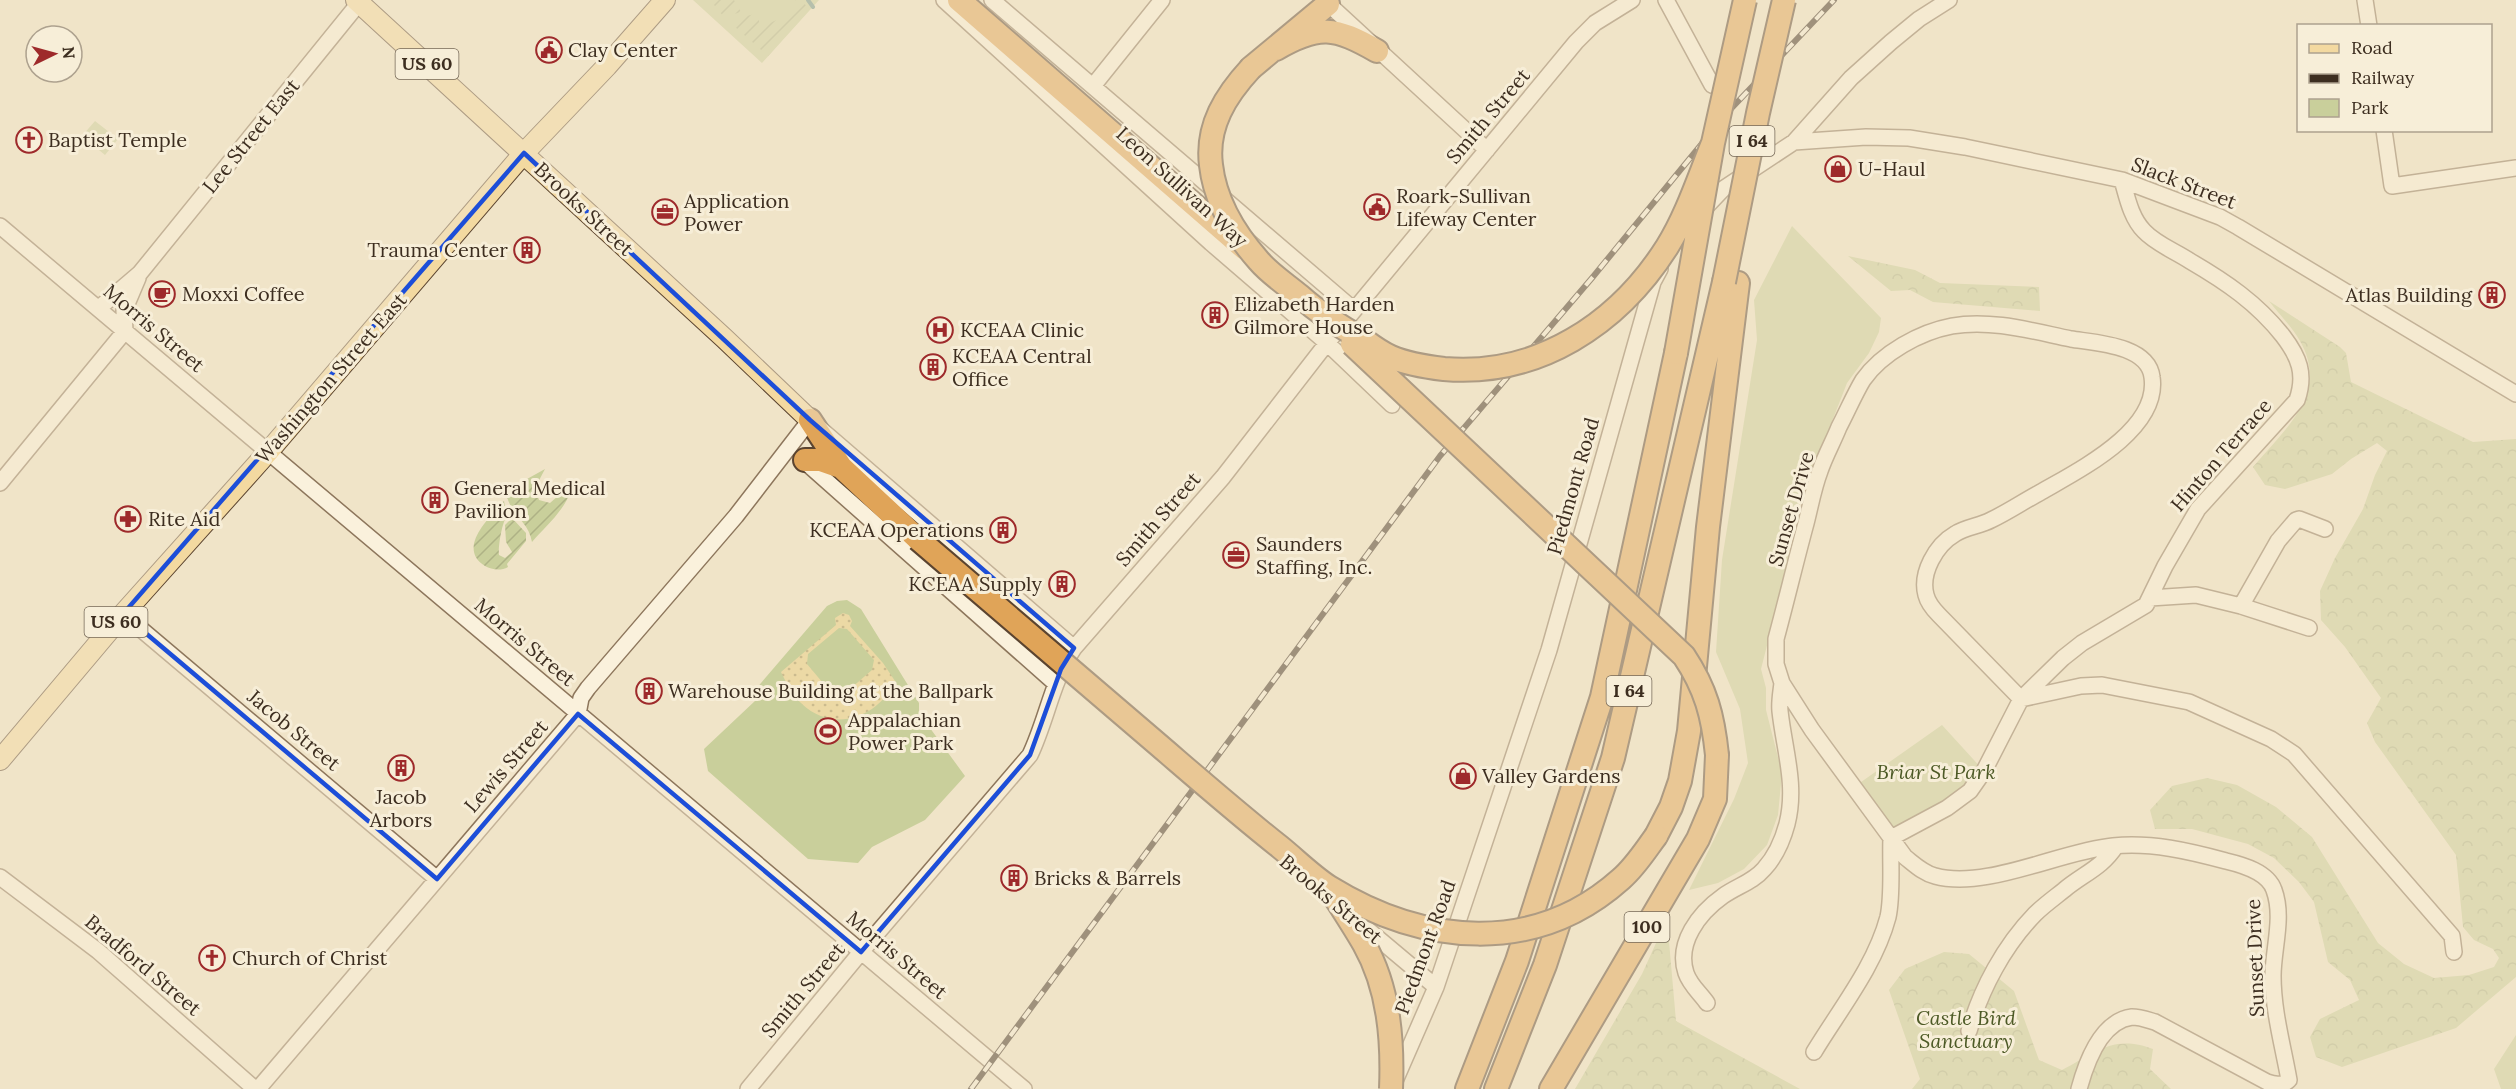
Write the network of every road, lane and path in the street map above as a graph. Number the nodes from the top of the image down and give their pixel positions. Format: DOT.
graph roads {
  1 [pos="665,0"];
  2 [pos="945,0"];
  3 [pos="959,0"];
  4 [pos="992,0"];
  5 [pos="1162,0"];
  6 [pos="1632,0"];
  7 [pos="1666,0"];
  8 [pos="1745,0"];
  9 [pos="1784,0"];
  10 [pos="1949,0"];
  11 [pos="2365,0"];
  12 [pos="359,1"];
  13 [pos="1328,1"];
  14 [pos="2369,24"];
  15 [pos="1276,49"];
  16 [pos="1377,51"];
  17 [pos="1712,85"];
  18 [pos="1093,86"];
  19 [pos="2384,132"];
  20 [pos="1794,142"];
  21 [pos="1713,143"];
  22 [pos="1487,150"];
  23 [pos="524,153"];
  24 [pos="2516,168"];
  25 [pos="2122,180"];
  26 [pos="0,226"];
  27 [pos="1259,261"];
  28 [pos="140,273"];
  29 [pos="1731,283"];
  30 [pos="99,308"];
  31 [pos="1354,310"];
  32 [pos="1322,315"];
  33 [pos="125,331"];
  34 [pos="1327,343"];
  35 [pos="2516,394"];
  36 [pos="1392,405"];
  37 [pos="810,420"];
  38 [pos="268,452"];
  39 [pos="805,460"];
  40 [pos="777,465"];
  41 [pos="841,467"];
  42 [pos="0,483"];
  43 [pos="2325,529"];
  44 [pos="2150,598"];
  45 [pos="2241,606"];
  46 [pos="123,614"];
  47 [pos="2309,628"];
  48 [pos="1074,648"];
  49 [pos="1782,683"];
  50 [pos="1056,684"];
  51 [pos="2022,699"];
  52 [pos="578,714"];
  53 [pos="0,760"];
  54 [pos="1226,811"];
  55 [pos="1891,838"];
  56 [pos="2116,846"];
  57 [pos="0,878"];
  58 [pos="437,879"];
  59 [pos="1329,887"];
  60 [pos="861,952"];
  61 [pos="2454,952"];
  62 [pos="1436,987"];
  63 [pos="1707,1003"];
  64 [pos="1969,1031"];
  65 [pos="1814,1052"];
  66 [pos="257,1089"];
  67 [pos="748,1089"];
  68 [pos="1024,1089"];
  69 [pos="1392,1089"];
  70 [pos="1467,1089"];
  71 [pos="1496,1089"];
  72 [pos="1551,1089"];
  73 [pos="2079,1089"];
  1 -- 23 [label="main road, Washington Street East / US 60"];
  2 -- 34 [label="street, Leon Sullivan Way"];
  3 -- 27 [label="highway, bridge"];
  4 -- 18 [label="street, Leon Sullivan Way"];
  5 -- 18 [label="street"];
  6 -- 22 [label="street, Smith Street"];
  7 -- 17 [label="street"];
  8 -- 21 [label="highway, I 64, bridge"];
  9 -- 29 [label="highway, I 64, bridge"];
  10 -- 20 [label="street, Piedmont Road"];
  11 -- 14 [label="street"];
  12 -- 23 [label="main road, Brooks Street / US 60"];
  12 -- 28 [label="street, Lee Street East"];
  13 -- 15 [label="highway"];
  13 -- 16 [label="street"];
  15 -- 16 [label="highway"];
  15 -- 27 [label="highway, bridge"];
  16 -- 22 [label="street"];
  18 -- 31 [label="street, Leon Sullivan Way"];
  19 -- 24 [label="street"];
  20 -- 25 [label="street, Slack Street"];
  20 -- 62 [label="street, Piedmont Road"];
  21 -- 32 [label="highway, bridge"];
  21 -- 70 [label="highway, I 64, bridge"];
  22 -- 31 [label="street, Smith Street"];
  23 -- 37 [label="main road, Brooks Street"];
  23 -- 38 [label="main road, Washington Street East / US 60"];
  25 -- 35 [label="street, Slack Street"];
  25 -- 44 [label="street, Hinton Terrace"];
  26 -- 30 [label="street, Morris Street"];
  27 -- 32 [label="highway, bridge"];
  28 -- 30 [label="street, Lee Street East"];
  28 -- 33 [label="street, Lee Street East"];
  29 -- 59 [label="highway, bridge"];
  29 -- 71 [label="highway, I 64"];
  30 -- 33 [label="street, Morris Street"];
  31 -- 34 [label="street, Smith Street"];
  32 -- 72 [label="highway, 100, bridge"];
  33 -- 38 [label="street, Morris Street"];
  33 -- 42 [label="street"];
  34 -- 36 [label="street, Leon Sullivan Way"];
  34 -- 48 [label="street, Smith Street"];
  37 -- 40 [label="street, Lewis Street"];
  37 -- 41 [label="highway"];
  37 -- 48 [label="street"];
  38 -- 46 [label="main road, Washington Street East / US 60"];
  38 -- 52 [label="street, Morris Street"];
  39 -- 40 [label="street"];
  39 -- 41 [label="highway"];
  39 -- 50 [label="street"];
  40 -- 52 [label="street, Lewis Street"];
  41 -- 59 [label="highway, bridge"];
  43 -- 45 [label="street"];
  44 -- 45 [label="street"];
  44 -- 51 [label="street, Hinton Terrace"];
  45 -- 47 [label="street"];
  46 -- 53 [label="main road, Washington Street East / US 60"];
  46 -- 58 [label="street, Jacob Street"];
  48 -- 50 [label="street, Smith Street"];
  49 -- 51 [label="street, Sunset Drive"];
  49 -- 55 [label="street, Sunset Drive"];
  49 -- 63 [label="street"];
  50 -- 60 [label="street, Smith Street"];
  51 -- 55 [label="street, Hinton Terrace"];
  51 -- 61 [label="street"];
  52 -- 58 [label="street, Lewis Street"];
  52 -- 60 [label="street, Morris Street"];
  54 -- 62 [label="street, Brooks Street"];
  55 -- 56 [label="street, Sunset Drive"];
  55 -- 65 [label="street"];
  56 -- 64 [label="street"];
  56 -- 73 [label="street, Sunset Drive"];
  57 -- 66 [label="street, Bradford Street"];
  58 -- 66 [label="street, Lewis Street"];
  59 -- 69 [label="highway, bridge"];
  60 -- 67 [label="street, Smith Street"];
  60 -- 68 [label="street, Morris Street"];
  62 -- 69 [label="street, Piedmont Road"];
}
